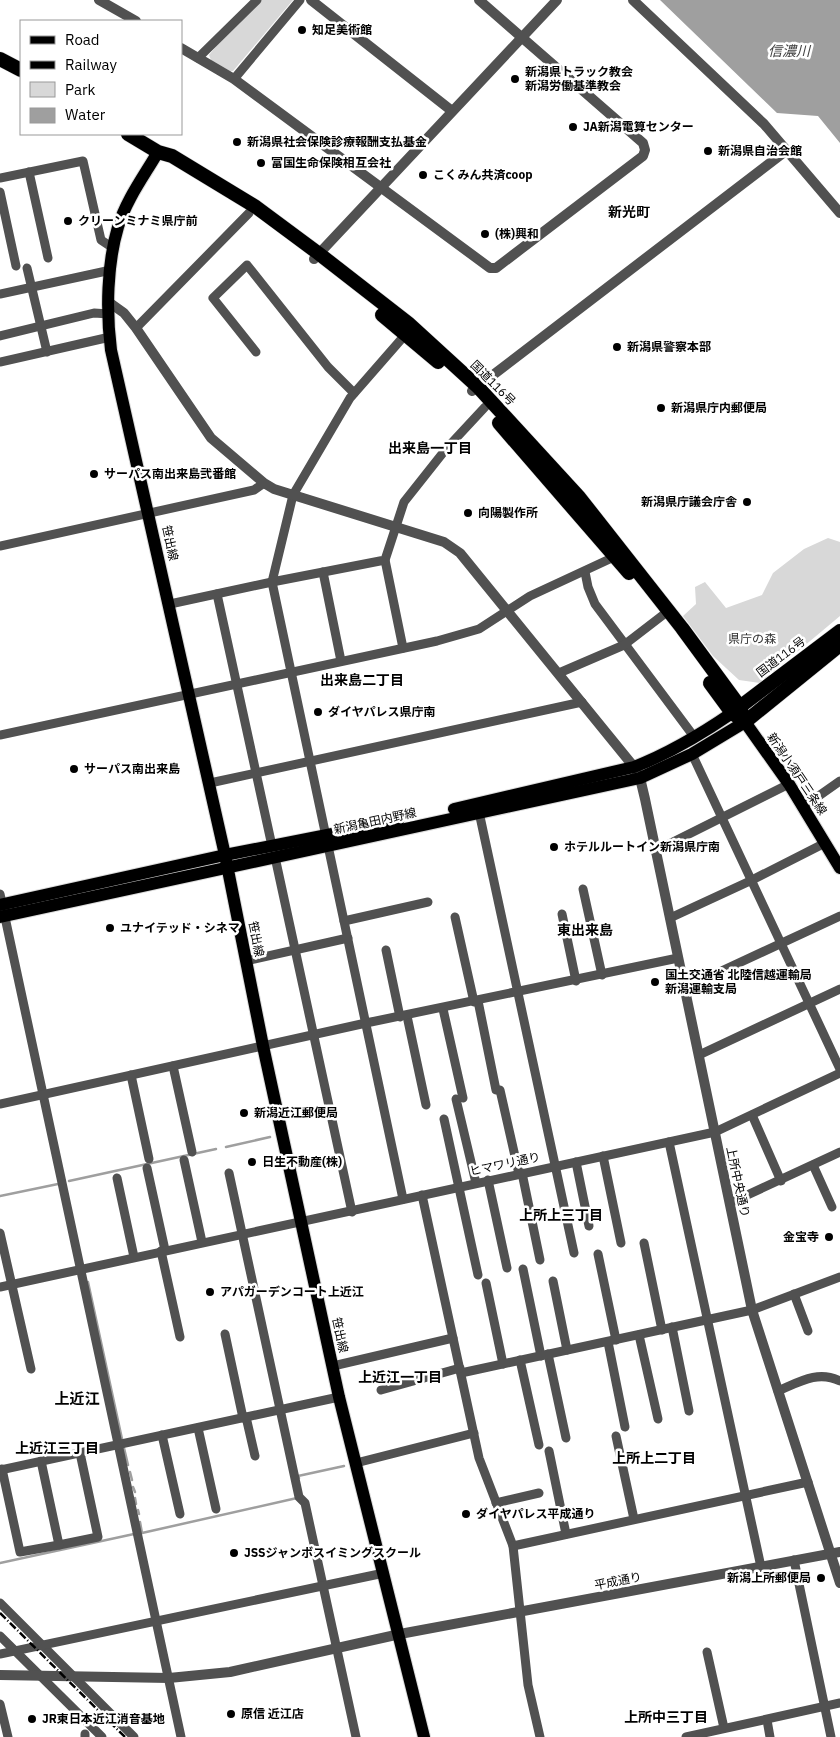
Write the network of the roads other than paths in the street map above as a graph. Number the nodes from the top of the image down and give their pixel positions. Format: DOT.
graph roads {
  1 [pos="99,0"];
  2 [pos="257,0"];
  3 [pos="300,0"];
  4 [pos="311,0"];
  5 [pos="479,0"];
  6 [pos="557,0"];
  7 [pos="633,0"];
  8 [pos="134,20"];
  9 [pos="522,38"];
  10 [pos="182,49"];
  11 [pos="198,58"];
  12 [pos="0,59"];
  13 [pos="20,69"];
  14 [pos="234,78"];
  15 [pos="452,110"];
  16 [pos="130,135"];
  17 [pos="787,150"];
  18 [pos="158,152"];
  19 [pos="29,172"];
  20 [pos="0,178"];
  21 [pos="380,187"];
  22 [pos="0,192"];
  23 [pos="840,212"];
  24 [pos="249,213"];
  25 [pos="114,248"];
  26 [pos="316,256"];
  27 [pos="48,258"];
  28 [pos="16,266"];
  29 [pos="27,268"];
  30 [pos="111,270"];
  31 [pos="32,288"];
  32 [pos="0,294"];
  33 [pos="110,308"];
  34 [pos="40,326"];
  35 [pos="136,328"];
  36 [pos="405,335"];
  37 [pos="0,336"];
  38 [pos="110,337"];
  39 [pos="47,352"];
  40 [pos="256,352"];
  41 [pos="0,362"];
  42 [pos="475,389"];
  43 [pos="354,393"];
  44 [pos="486,407"];
  45 [pos="264,483"];
  46 [pos="293,495"];
  47 [pos="150,514"];
  48 [pos="396,527"];
  49 [pos="0,546"];
  50 [pos="614,557"];
  51 [pos="385,560"];
  52 [pos="323,572"];
  53 [pos="585,572"];
  54 [pos="272,582"];
  55 [pos="217,594"];
  56 [pos="170,604"];
  57 [pos="506,610"];
  58 [pos="663,615"];
  59 [pos="840,631"];
  60 [pos="624,645"];
  61 [pos="840,646"];
  62 [pos="404,648"];
  63 [pos="341,661"];
  64 [pos="290,672"];
  65 [pos="559,673"];
  66 [pos="237,682"];
  67 [pos="188,694"];
  68 [pos="582,702"];
  69 [pos="736,710"];
  70 [pos="745,722"];
  71 [pos="0,735"];
  72 [pos="695,738"];
  73 [pos="692,754"];
  74 [pos="309,762"];
  75 [pos="637,772"];
  76 [pos="257,773"];
  77 [pos="840,781"];
  78 [pos="210,784"];
  79 [pos="789,784"];
  80 [pos="803,807"];
  81 [pos="479,812"];
  82 [pos="722,819"];
  83 [pos="326,840"];
  84 [pos="825,843"];
  85 [pos="274,851"];
  86 [pos="655,851"];
  87 [pos="226,861"];
  88 [pos="840,868"];
  89 [pos="750,881"];
  90 [pos="583,890"];
  91 [pos="428,902"];
  92 [pos="1,907"];
  93 [pos="562,914"];
  94 [pos="840,916"];
  95 [pos="455,917"];
  96 [pos="670,918"];
  97 [pos="344,920"];
  98 [pos="348,938"];
  99 [pos="781,942"];
  100 [pos="295,950"];
  101 [pos="386,950"];
  102 [pos="678,958"];
  103 [pos="246,961"];
  104 [pos="602,975"];
  105 [pos="576,981"];
  106 [pos="685,988"];
  107 [pos="840,989"];
  108 [pos="518,993"];
  109 [pos="476,1002"];
  110 [pos="808,1004"];
  111 [pos="443,1009"];
  112 [pos="404,1016"];
  113 [pos="366,1024"];
  114 [pos="314,1035"];
  115 [pos="263,1046"];
  116 [pos="699,1055"];
  117 [pos="173,1066"];
  118 [pos="840,1069"];
  119 [pos="840,1073"];
  120 [pos="132,1075"];
  121 [pos="44,1095"];
  122 [pos="0,1104"];
  123 [pos="426,1105"];
  124 [pos="752,1115"];
  125 [pos="444,1119"];
  126 [pos="715,1132"];
  127 [pos="669,1142"];
  128 [pos="192,1152"];
  129 [pos="840,1152"];
  130 [pos="603,1156"];
  131 [pos="149,1159"];
  132 [pos="184,1160"];
  133 [pos="576,1162"];
  134 [pos="813,1165"];
  135 [pos="555,1166"];
  136 [pos="147,1168"];
  137 [pos="520,1173"];
  138 [pos="229,1174"];
  139 [pos="117,1178"];
  140 [pos="488,1180"];
  141 [pos="780,1180"];
  142 [pos="476,1183"];
  143 [pos="459,1187"];
  144 [pos="422,1195"];
  145 [pos="403,1199"];
  146 [pos="730,1203"];
  147 [pos="832,1207"];
  148 [pos="352,1212"];
  149 [pos="301,1222"];
  150 [pos="589,1226"];
  151 [pos="0,1233"];
  152 [pos="241,1234"];
  153 [pos="202,1242"];
  154 [pos="644,1243"];
  155 [pos="621,1244"];
  156 [pos="163,1250"];
  157 [pos="574,1253"];
  158 [pos="598,1254"];
  159 [pos="134,1257"];
  160 [pos="540,1260"];
  161 [pos="80,1268"];
  162 [pos="508,1268"];
  163 [pos="523,1270"];
  164 [pos="478,1275"];
  165 [pos="840,1277"];
  166 [pos="553,1280"];
  167 [pos="486,1283"];
  168 [pos="12,1284"];
  169 [pos="0,1287"];
  170 [pos="794,1294"];
  171 [pos="752,1310"];
  172 [pos="708,1319"];
  173 [pos="672,1327"];
  174 [pos="662,1330"];
  175 [pos="808,1331"];
  176 [pos="225,1334"];
  177 [pos="639,1335"];
  178 [pos="180,1337"];
  179 [pos="453,1338"];
  180 [pos="612,1341"];
  181 [pos="567,1350"];
  182 [pos="544,1355"];
  183 [pos="520,1360"];
  184 [pos="503,1364"];
  185 [pos="333,1366"];
  186 [pos="31,1369"];
  187 [pos="461,1370"];
  188 [pos="840,1381"];
  189 [pos="381,1390"];
  190 [pos="778,1390"];
  191 [pos="339,1397"];
  192 [pos="280,1410"];
  193 [pos="689,1411"];
  194 [pos="244,1417"];
  195 [pos="658,1420"];
  196 [pos="625,1427"];
  197 [pos="198,1428"];
  198 [pos="474,1433"];
  199 [pos="162,1435"];
  200 [pos="616,1436"];
  201 [pos="566,1438"];
  202 [pos="119,1445"];
  203 [pos="539,1446"];
  204 [pos="549,1450"];
  205 [pos="80,1453"];
  206 [pos="255,1456"];
  207 [pos="41,1461"];
  208 [pos="356,1463"];
  209 [pos="1,1470"];
  210 [pos="808,1482"];
  211 [pos="539,1493"];
  212 [pos="746,1495"];
  213 [pos="496,1503"];
  214 [pos="216,1509"];
  215 [pos="180,1514"];
  216 [pos="634,1520"];
  217 [pos="566,1534"];
  218 [pos="59,1544"];
  219 [pos="513,1546"];
  220 [pos="835,1552"];
  221 [pos="794,1560"];
  222 [pos="761,1567"];
  223 [pos="384,1573"];
  224 [pos="840,1583"];
  225 [pos="324,1585"];
  226 [pos="0,1603"];
  227 [pos="520,1612"];
  228 [pos="156,1619"];
  229 [pos="400,1634"];
  230 [pos="0,1636"];
  231 [pos="43,1645"];
  232 [pos="336,1650"];
  233 [pos="15,1651"];
  234 [pos="706,1652"];
  235 [pos="0,1654"];
  236 [pos="0,1675"];
  237 [pos="42,1677"];
  238 [pos="75,1678"];
  239 [pos="169,1678"];
  240 [pos="840,1703"];
  241 [pos="0,1704"];
  242 [pos="825,1706"];
  243 [pos="766,1720"];
  244 [pos="724,1728"];
  245 [pos="714,1734"];
  246 [pos="8,1737"];
  247 [pos="102,1737"];
  248 [pos="134,1737"];
  249 [pos="182,1737"];
  250 [pos="356,1737"];
  251 [pos="424,1737"];
  252 [pos="540,1737"];
  253 [pos="686,1737"];
  254 [pos="770,1737"];
  255 [pos="831,1737"];
  1 -- 8 [label="street"];
  2 -- 11 [label="street"];
  3 -- 14 [label="street"];
  4 -- 15 [label="street"];
  5 -- 9 [label="street"];
  6 -- 9 [label="street"];
  7 -- 17 [label="street"];
  9 -- 15 [label="street"];
  9 -- 21 [label="street"];
  10 -- 11 [label="street"];
  11 -- 14 [label="street"];
  12 -- 13 [label="highway"];
  14 -- 21 [label="street"];
  15 -- 21 [label="street"];
  16 -- 18 [label="highway, 国道116号"];
  17 -- 23 [label="street"];
  17 -- 42 [label="street"];
  18 -- 24 [label="highway, 国道116号"];
  18 -- 25 [label="main road, 笹出線"];
  18 -- 26 [label="highway, 国道116号"];
  19 -- 20 [label="street"];
  19 -- 25 [label="street"];
  19 -- 27 [label="street"];
  21 -- 26 [label="street"];
  22 -- 28 [label="street"];
  24 -- 26 [label="highway, 国道116号"];
  24 -- 35 [label="street"];
  25 -- 30 [label="main road, 笹出線"];
  26 -- 36 [label="highway, 国道116号"];
  26 -- 42 [label="highway, 国道116号"];
  29 -- 31 [label="street"];
  30 -- 31 [label="street"];
  30 -- 33 [label="main road, 笹出線"];
  31 -- 32 [label="street"];
  31 -- 34 [label="street"];
  33 -- 34 [label="street"];
  33 -- 35 [label="street"];
  33 -- 38 [label="main road, 笹出線"];
  34 -- 37 [label="street"];
  34 -- 39 [label="street"];
  35 -- 45 [label="street"];
  36 -- 42 [label="highway, 国道116号"];
  36 -- 43 [label="street"];
  38 -- 39 [label="street"];
  38 -- 47 [label="main road, 笹出線"];
  39 -- 41 [label="street"];
  40 -- 43 [label="street"];
  42 -- 44 [label="highway, 国道116号"];
  42 -- 69 [label="highway, 国道116号"];
  43 -- 46 [label="street"];
  44 -- 48 [label="street"];
  44 -- 50 [label="highway, 国道116号"];
  45 -- 46 [label="street"];
  45 -- 47 [label="street"];
  46 -- 48 [label="street"];
  46 -- 54 [label="street"];
  47 -- 49 [label="street"];
  47 -- 56 [label="main road, 笹出線"];
  48 -- 51 [label="street"];
  48 -- 57 [label="street"];
  50 -- 53 [label="street"];
  50 -- 58 [label="highway, 国道116号"];
  51 -- 52 [label="street"];
  51 -- 62 [label="street"];
  52 -- 54 [label="street"];
  52 -- 63 [label="street"];
  53 -- 57 [label="street"];
  53 -- 60 [label="street"];
  54 -- 55 [label="street"];
  54 -- 64 [label="street"];
  55 -- 56 [label="street"];
  55 -- 66 [label="street"];
  56 -- 67 [label="main road, 笹出線"];
  57 -- 62 [label="street"];
  57 -- 65 [label="street"];
  58 -- 60 [label="street"];
  58 -- 69 [label="highway, 国道116号"];
  59 -- 69 [label="highway, 国道116号"];
  60 -- 65 [label="street"];
  60 -- 72 [label="street"];
  61 -- 70 [label="highway"];
  62 -- 63 [label="street"];
  63 -- 64 [label="street"];
  64 -- 66 [label="street"];
  64 -- 74 [label="street"];
  65 -- 68 [label="street"];
  66 -- 67 [label="street"];
  66 -- 76 [label="street"];
  67 -- 71 [label="street"];
  67 -- 78 [label="main road, 笹出線"];
  68 -- 74 [label="street"];
  68 -- 75 [label="street"];
  69 -- 70 [label="highway, 国道116号"];
  69 -- 72 [label="main road, 新潟亀田内野線"];
  70 -- 73 [label="main road, 新潟亀田内野線"];
  70 -- 79 [label="main road, 新潟小須戸三条線"];
  72 -- 75 [label="main road, 新潟亀田内野線"];
  73 -- 75 [label="main road, 新潟亀田内野線"];
  73 -- 82 [label="street"];
  74 -- 76 [label="street"];
  74 -- 83 [label="street"];
  75 -- 81 [label="main road, 新潟亀田内野線"];
  75 -- 83 [label="main road, 新潟亀田内野線"];
  75 -- 86 [label="street, 上所中央通り"];
  76 -- 78 [label="street"];
  76 -- 85 [label="street"];
  77 -- 80 [label="street"];
  78 -- 87 [label="main road, 笹出線"];
  79 -- 80 [label="main road, 新潟小須戸三条線"];
  79 -- 82 [label="street"];
  80 -- 84 [label="main road, 新潟小須戸三条線"];
  81 -- 83 [label="main road, 新潟亀田内野線"];
  81 -- 108 [label="street"];
  82 -- 86 [label="street"];
  82 -- 89 [label="street"];
  83 -- 85 [label="main road, 新潟亀田内野線"];
  83 -- 97 [label="street"];
  84 -- 88 [label="main road, 新潟小須戸三条線"];
  84 -- 89 [label="street"];
  85 -- 87 [label="main road, 新潟亀田内野線"];
  85 -- 100 [label="street"];
  86 -- 96 [label="street, 上所中央通り"];
  87 -- 92 [label="main road, 新潟亀田内野線"];
  87 -- 103 [label="main road, 笹出線"];
  89 -- 96 [label="street"];
  89 -- 99 [label="street"];
  90 -- 104 [label="street"];
  91 -- 97 [label="street"];
  92 -- 121 [label="street"];
  93 -- 105 [label="street"];
  94 -- 99 [label="street"];
  95 -- 109 [label="street"];
  96 -- 102 [label="street, 上所中央通り"];
  97 -- 98 [label="street"];
  98 -- 100 [label="street"];
  98 -- 113 [label="street"];
  99 -- 106 [label="street"];
  99 -- 110 [label="street"];
  100 -- 103 [label="street"];
  100 -- 114 [label="street"];
  101 -- 112 [label="street"];
  102 -- 104 [label="street"];
  102 -- 106 [label="street, 上所中央通り"];
  103 -- 115 [label="main road, 笹出線"];
  104 -- 105 [label="street"];
  105 -- 108 [label="street"];
  106 -- 116 [label="street, 上所中央通り"];
  107 -- 110 [label="street"];
  108 -- 109 [label="street"];
  108 -- 135 [label="street"];
  109 -- 111 [label="street"];
  109 -- 137 [label="street"];
  110 -- 116 [label="street"];
  110 -- 118 [label="street"];
  111 -- 112 [label="street"];
  111 -- 142 [label="street"];
  112 -- 113 [label="street"];
  112 -- 123 [label="street"];
  113 -- 114 [label="street"];
  113 -- 145 [label="street"];
  114 -- 115 [label="street"];
  114 -- 148 [label="street"];
  115 -- 117 [label="street"];
  115 -- 149 [label="main road, 笹出線"];
  116 -- 126 [label="street, 上所中央通り"];
  117 -- 120 [label="street"];
  117 -- 128 [label="street"];
  119 -- 124 [label="street, ヒマワリ通り"];
  120 -- 121 [label="street"];
  120 -- 131 [label="street"];
  121 -- 122 [label="street"];
  121 -- 161 [label="street"];
  124 -- 126 [label="street, ヒマワリ通り"];
  124 -- 141 [label="street"];
  125 -- 143 [label="street"];
  126 -- 127 [label="street, ヒマワリ通り"];
  126 -- 146 [label="street, 上所中央通り"];
  127 -- 130 [label="street, ヒマワリ通り"];
  127 -- 172 [label="street"];
  129 -- 134 [label="street"];
  130 -- 133 [label="street, ヒマワリ通り"];
  130 -- 155 [label="street"];
  132 -- 153 [label="street"];
  133 -- 135 [label="street, ヒマワリ通り"];
  133 -- 150 [label="street"];
  134 -- 141 [label="street"];
  134 -- 147 [label="street"];
  135 -- 137 [label="street, ヒマワリ通り"];
  135 -- 157 [label="street"];
  136 -- 156 [label="street"];
  137 -- 140 [label="street, ヒマワリ通り"];
  137 -- 160 [label="street"];
  138 -- 152 [label="street"];
  139 -- 159 [label="street"];
  140 -- 142 [label="street, ヒマワリ通り"];
  140 -- 162 [label="street"];
  141 -- 146 [label="street"];
  142 -- 143 [label="street, ヒマワリ通り"];
  143 -- 144 [label="street, ヒマワリ通り"];
  143 -- 164 [label="street"];
  144 -- 145 [label="street, ヒマワリ通り"];
  144 -- 179 [label="street"];
  145 -- 148 [label="street, ヒマワリ通り"];
  146 -- 171 [label="street, 上所中央通り"];
  148 -- 149 [label="street, ヒマワリ通り"];
  149 -- 152 [label="street, ヒマワリ通り"];
  149 -- 185 [label="main road, 笹出線"];
  151 -- 168 [label="street"];
  152 -- 153 [label="street, ヒマワリ通り"];
  152 -- 192 [label="street"];
  153 -- 156 [label="street, ヒマワリ通り"];
  154 -- 174 [label="street"];
  156 -- 159 [label="street, ヒマワリ通り"];
  156 -- 178 [label="street"];
  158 -- 180 [label="street"];
  159 -- 161 [label="street, ヒマワリ通り"];
  161 -- 168 [label="street, ヒマワリ通り"];
  161 -- 202 [label="street"];
  163 -- 182 [label="street"];
  165 -- 170 [label="street"];
  166 -- 181 [label="street"];
  167 -- 184 [label="street"];
  168 -- 169 [label="street, ヒマワリ通り"];
  168 -- 186 [label="street"];
  170 -- 171 [label="street"];
  170 -- 175 [label="street"];
  171 -- 172 [label="street"];
  171 -- 190 [label="street, 上所中央通り"];
  172 -- 173 [label="street"];
  172 -- 212 [label="street"];
  173 -- 174 [label="street"];
  173 -- 193 [label="street"];
  174 -- 177 [label="street"];
  176 -- 194 [label="street"];
  177 -- 180 [label="street"];
  177 -- 195 [label="street"];
  179 -- 185 [label="street"];
  179 -- 187 [label="street"];
  180 -- 181 [label="street"];
  180 -- 196 [label="street"];
  181 -- 182 [label="street"];
  182 -- 183 [label="street"];
  182 -- 201 [label="street"];
  183 -- 184 [label="street"];
  183 -- 203 [label="street"];
  184 -- 187 [label="street"];
  185 -- 191 [label="main road, 笹出線"];
  187 -- 189 [label="street"];
  187 -- 198 [label="street"];
  188 -- 190 [label="street"];
  190 -- 210 [label="street, 上所中央通り"];
  191 -- 192 [label="street"];
  191 -- 208 [label="main road, 笹出線"];
  192 -- 194 [label="street"];
  192 -- 225 [label="street"];
  194 -- 197 [label="street"];
  194 -- 206 [label="street"];
  197 -- 199 [label="street"];
  197 -- 214 [label="street"];
  198 -- 208 [label="street"];
  198 -- 213 [label="street"];
  199 -- 202 [label="street"];
  199 -- 215 [label="street"];
  200 -- 216 [label="street"];
  202 -- 205 [label="street"];
  202 -- 228 [label="street"];
  204 -- 217 [label="street"];
  205 -- 207 [label="street"];
  205 -- 218 [label="street"];
  207 -- 209 [label="street"];
  207 -- 218 [label="street"];
  208 -- 223 [label="main road, 笹出線"];
  209 -- 218 [label="street"];
  210 -- 212 [label="street"];
  210 -- 220 [label="street, 上所中央通り"];
  211 -- 213 [label="street"];
  212 -- 216 [label="street"];
  212 -- 222 [label="street"];
  213 -- 219 [label="street"];
  216 -- 217 [label="street"];
  217 -- 219 [label="street"];
  219 -- 227 [label="street"];
  220 -- 221 [label="street, 平成通り"];
  220 -- 224 [label="street, 上所中央通り"];
  221 -- 222 [label="street, 平成通り"];
  221 -- 242 [label="street"];
  222 -- 227 [label="street, 平成通り"];
  223 -- 225 [label="street"];
  223 -- 229 [label="main road, 笹出線"];
  225 -- 228 [label="street"];
  225 -- 232 [label="street"];
  226 -- 231 [label="street"];
  227 -- 229 [label="street, 平成通り"];
  227 -- 252 [label="street"];
  228 -- 231 [label="street"];
  228 -- 239 [label="street"];
  229 -- 232 [label="street, 平成通り"];
  229 -- 251 [label="main road, 笹出線"];
  230 -- 233 [label="street"];
  231 -- 233 [label="street"];
  231 -- 238 [label="street"];
  232 -- 239 [label="street, 平成通り"];
  232 -- 250 [label="street"];
  233 -- 235 [label="street"];
  233 -- 237 [label="street"];
  234 -- 244 [label="street"];
  236 -- 237 [label="street, 平成通り"];
  237 -- 238 [label="street, 平成通り"];
  237 -- 247 [label="street"];
  238 -- 239 [label="street, 平成通り"];
  238 -- 248 [label="street"];
  239 -- 249 [label="street"];
  240 -- 242 [label="street"];
  241 -- 246 [label="street"];
  242 -- 243 [label="street"];
  242 -- 255 [label="street"];
  243 -- 244 [label="street"];
  243 -- 254 [label="street"];
  244 -- 245 [label="street"];
  245 -- 253 [label="street"];
}
